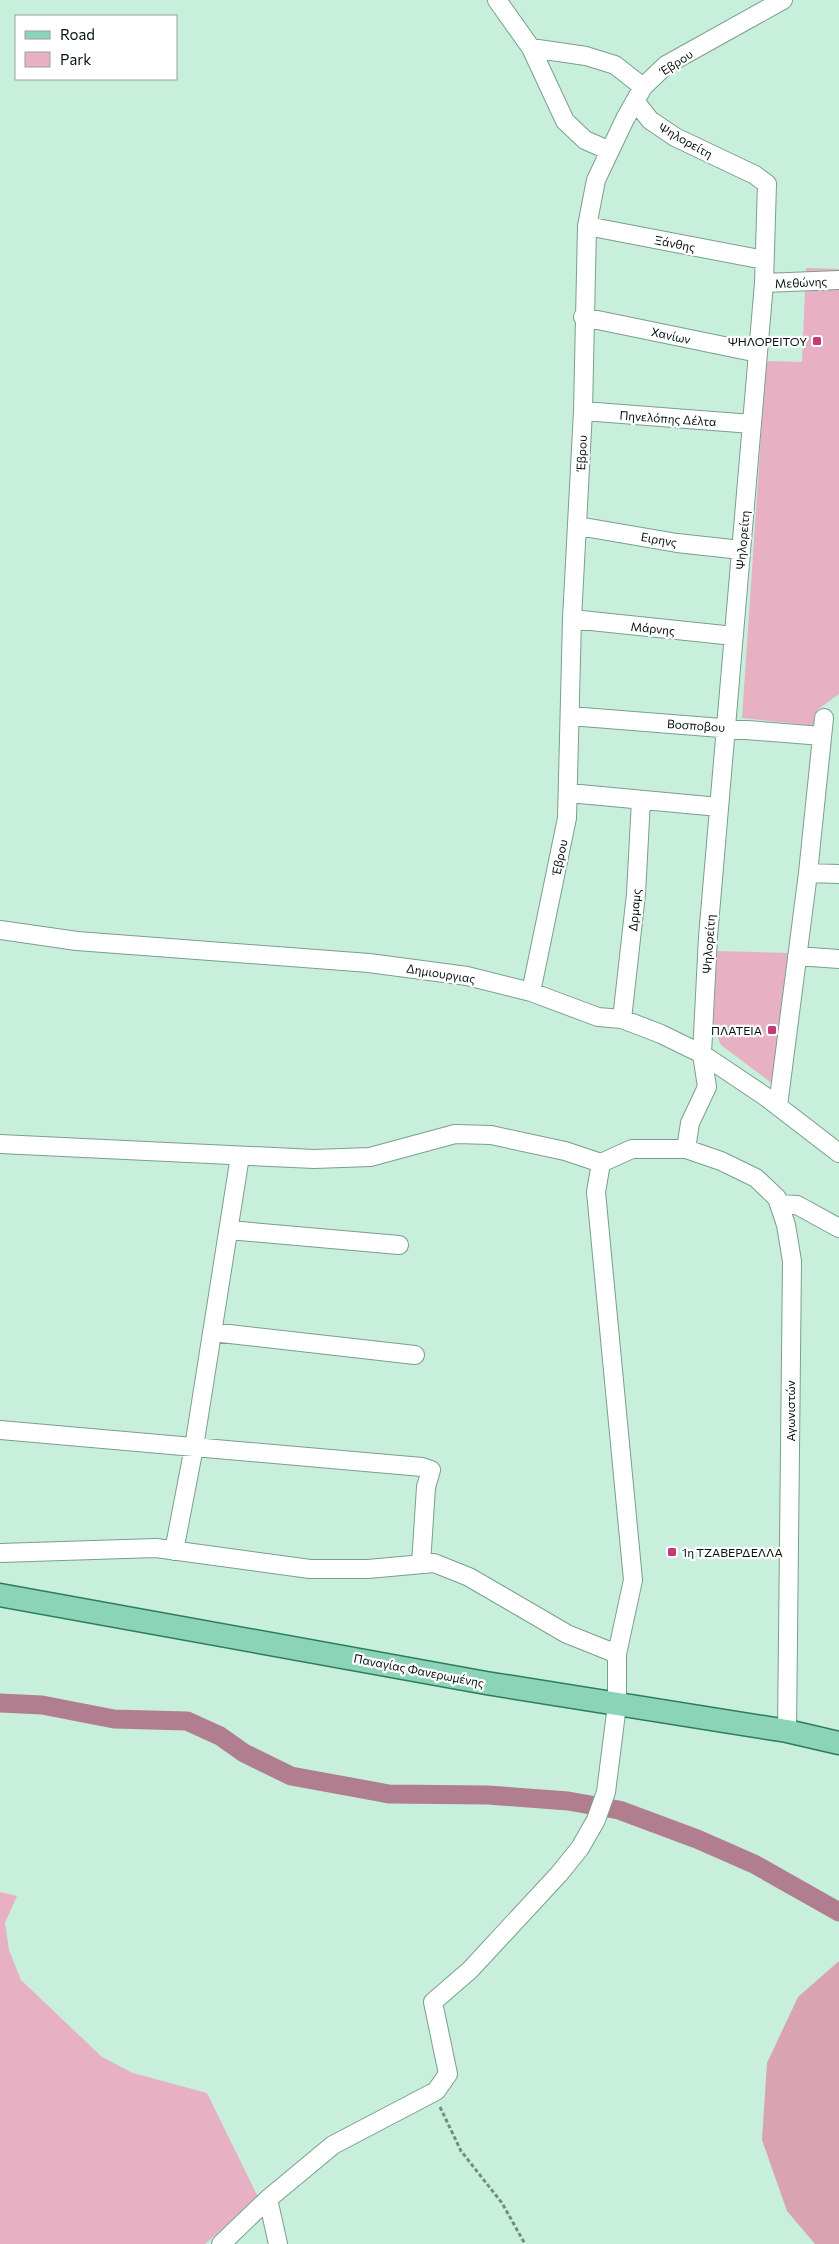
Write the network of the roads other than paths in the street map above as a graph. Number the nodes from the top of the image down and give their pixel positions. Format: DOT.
graph roads {
  1 [pos="497,0"];
  2 [pos="783,0"];
  3 [pos="531,48"];
  4 [pos="639,94"];
  5 [pos="610,151"];
  6 [pos="587,226"];
  7 [pos="764,260"];
  8 [pos="839,280"];
  9 [pos="764,283"];
  10 [pos="583,317"];
  11 [pos="758,353"];
  12 [pos="583,412"];
  13 [pos="752,424"];
  14 [pos="578,526"];
  15 [pos="741,550"];
  16 [pos="572,619"];
  17 [pos="734,636"];
  18 [pos="570,716"];
  19 [pos="824,718"];
  20 [pos="727,727"];
  21 [pos="822,736"];
  22 [pos="569,793"];
  23 [pos="641,800"];
  24 [pos="720,807"];
  25 [pos="808,873"];
  26 [pos="839,874"];
  27 [pos="0,930"];
  28 [pos="797,956"];
  29 [pos="839,959"];
  30 [pos="531,992"];
  31 [pos="622,1019"];
  32 [pos="702,1054"];
  33 [pos="778,1106"];
  34 [pos="0,1144"];
  35 [pos="686,1148"];
  36 [pos="839,1153"];
  37 [pos="240,1156"];
  38 [pos="601,1164"];
  39 [pos="779,1204"];
  40 [pos="839,1228"];
  41 [pos="229,1230"];
  42 [pos="399,1244"];
  43 [pos="212,1332"];
  44 [pos="415,1355"];
  45 [pos="0,1430"];
  46 [pos="194,1447"];
  47 [pos="174,1551"];
  48 [pos="0,1553"];
  49 [pos="421,1564"];
  50 [pos="0,1595"];
  51 [pos="617,1654"];
  52 [pos="617,1705"];
  53 [pos="787,1730"];
  54 [pos="839,1743"];
  55 [pos="268,2199"];
  56 [pos="220,2244"];
  57 [pos="278,2244"];
  1 -- 3 [label="street"];
  2 -- 4 [label="street, Έβρου"];
  3 -- 4 [label="street"];
  3 -- 5 [label="street"];
  4 -- 5 [label="street, Έβρου"];
  4 -- 7 [label="street, Ψηλορείτη"];
  5 -- 6 [label="street, Έβρου"];
  6 -- 7 [label="street, Ξάνθης"];
  6 -- 10 [label="street, Έβρου"];
  7 -- 9 [label="street, Ψηλορείτη"];
  8 -- 9 [label="street, Μεθώνης"];
  9 -- 11 [label="street, Ψηλορείτη"];
  10 -- 11 [label="street, Χανίων"];
  10 -- 12 [label="street, Έβρου"];
  11 -- 13 [label="street, Ψηλορείτη"];
  12 -- 13 [label="street, Πηνελόπης Δέλτα"];
  12 -- 14 [label="street, Έβρου"];
  13 -- 15 [label="street, Ψηλορείτη"];
  14 -- 15 [label="street, Ειρηνς"];
  14 -- 16 [label="street, Έβρου"];
  15 -- 17 [label="street, Ψηλορείτη"];
  16 -- 17 [label="street, Μάρνης"];
  16 -- 18 [label="street, Έβρου"];
  17 -- 20 [label="street, Ψηλορείτη"];
  18 -- 20 [label="street, Βοσποβου"];
  18 -- 22 [label="street, Έβρου"];
  19 -- 21 [label="street"];
  20 -- 21 [label="street, Βοσποβου"];
  20 -- 24 [label="street, Ψηλορείτη"];
  21 -- 25 [label="street"];
  22 -- 23 [label="street"];
  22 -- 30 [label="street, Έβρου"];
  23 -- 24 [label="street"];
  23 -- 31 [label="street, Δρμαμς"];
  24 -- 32 [label="street, Ψηλορείτη"];
  25 -- 26 [label="street"];
  25 -- 28 [label="street"];
  27 -- 30 [label="street, Δημιουργιας"];
  28 -- 29 [label="street"];
  28 -- 33 [label="street"];
  30 -- 31 [label="street, Δημιουργιας"];
  31 -- 32 [label="street, Δημιουργιας"];
  32 -- 33 [label="street, Δημιουργιας"];
  32 -- 35 [label="street, Ψηλορείτη"];
  33 -- 36 [label="street, Δημιουργιας"];
  34 -- 37 [label="street"];
  35 -- 38 [label="street"];
  35 -- 39 [label="street, Αγωνιστών"];
  37 -- 38 [label="street"];
  37 -- 41 [label="street"];
  38 -- 51 [label="street"];
  39 -- 40 [label="street"];
  39 -- 53 [label="street, Αγωνιστών"];
  41 -- 42 [label="street"];
  41 -- 43 [label="street"];
  43 -- 44 [label="street"];
  43 -- 46 [label="street"];
  45 -- 46 [label="street"];
  46 -- 47 [label="street"];
  46 -- 49 [label="street"];
  47 -- 48 [label="street"];
  47 -- 49 [label="street"];
  49 -- 51 [label="street"];
  50 -- 52 [label="main road, Παναγίας Φανερωμένης"];
  51 -- 52 [label="street"];
  52 -- 53 [label="main road, Παναγίας Φανερωμένης"];
  52 -- 55 [label="street"];
  53 -- 54 [label="main road, Παναγίας Φανερωμένης"];
  55 -- 56 [label="street"];
  55 -- 57 [label="street"];
}
